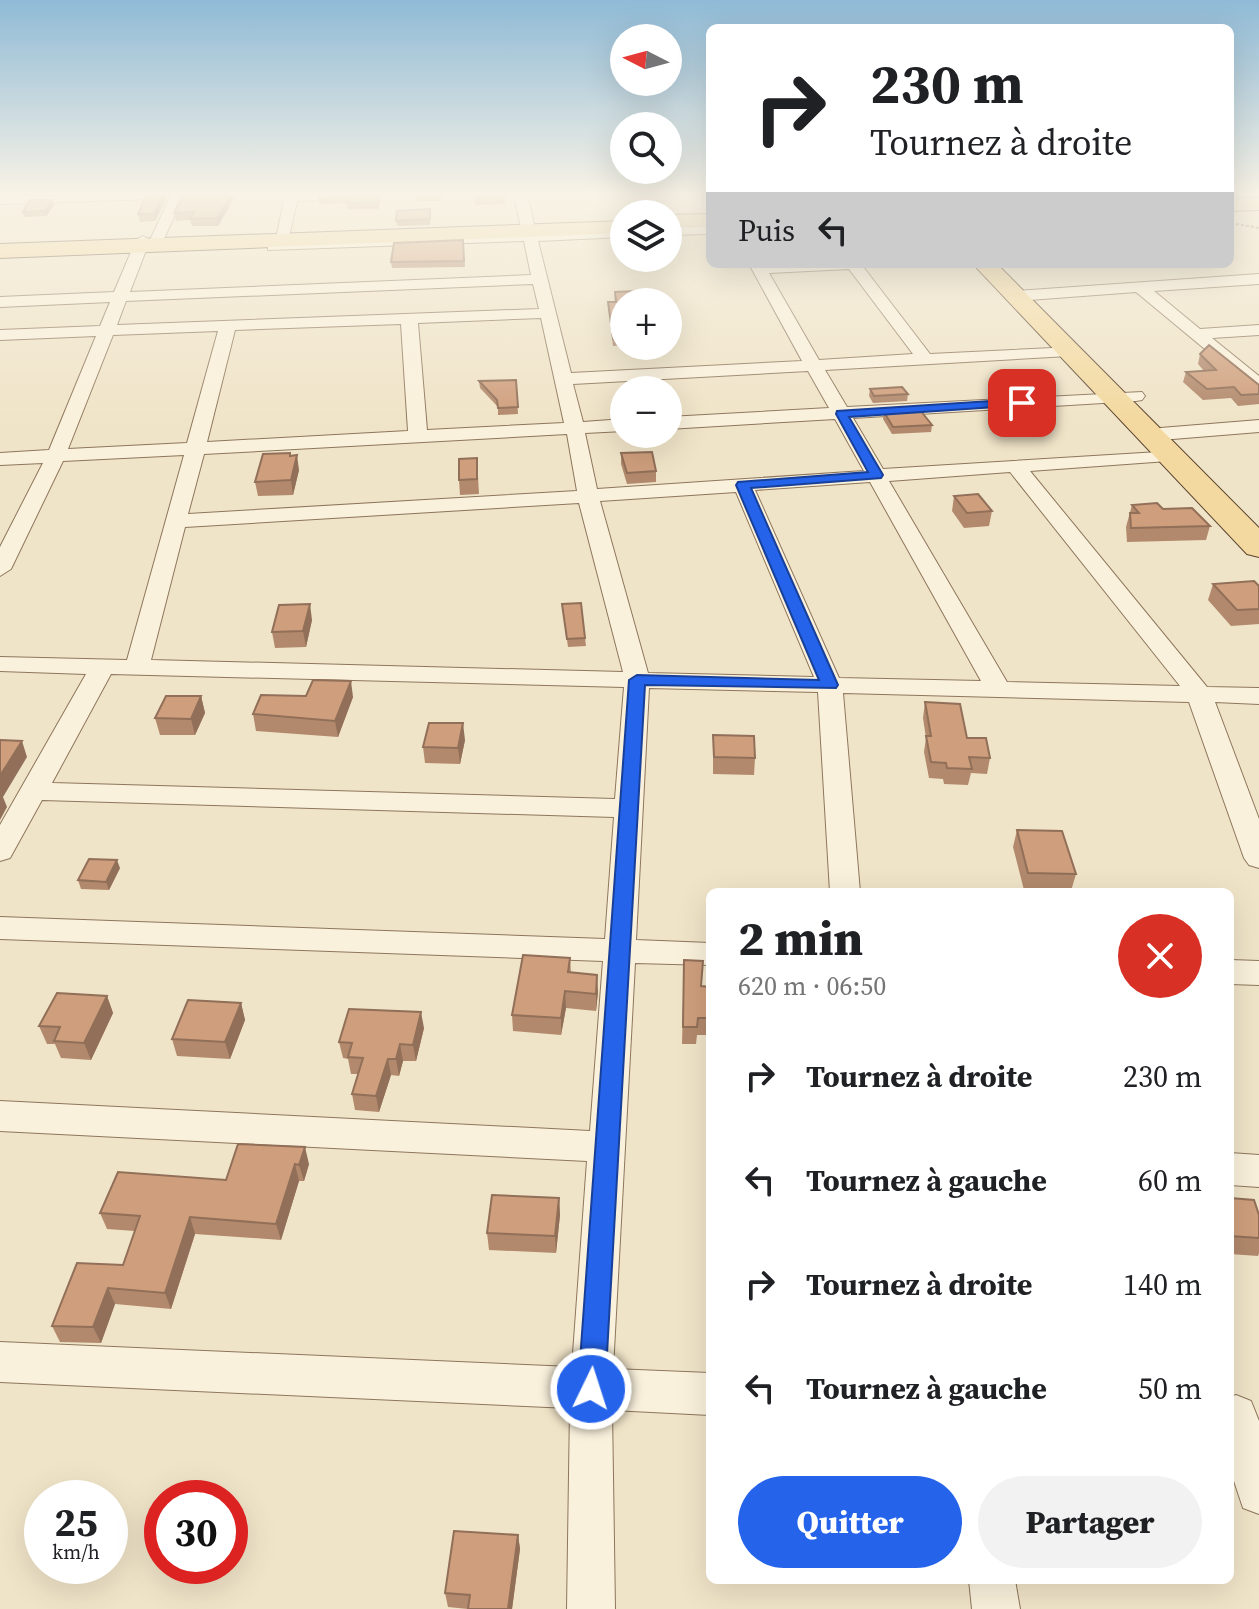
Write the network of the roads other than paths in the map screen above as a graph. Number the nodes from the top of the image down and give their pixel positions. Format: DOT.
graph roads {
  1 [pos="133,270"];
  2 [pos="536,270"];
  3 [pos="760,270"];
  4 [pos="858,270"];
  5 [pos="992,270"];
  6 [pos="1011,270"];
  7 [pos="538,279"];
  8 [pos="1259,279"];
  9 [pos="1138,286"];
  10 [pos="1026,295"];
  11 [pos="120,297"];
  12 [pos="0,302"];
  13 [pos="547,313"];
  14 [pos="409,318"];
  15 [pos="228,326"];
  16 [pos="107,330"];
  17 [pos="1259,330"];
  18 [pos="1197,334"];
  19 [pos="0,335"];
  20 [pos="1068,351"];
  21 [pos="925,359"];
  22 [pos="814,365"];
  23 [pos="563,379"];
  24 [pos="1259,385"];
  25 [pos="1124,397"];
  26 [pos="842,414"];
  27 [pos="682,422"];
  28 [pos="610,426"];
  29 [pos="1259,426"];
  30 [pos="575,428"];
  31 [pos="418,436"];
  32 [pos="1163,441"];
  33 [pos="195,448"];
  34 [pos="56,456"];
  35 [pos="0,459"];
  36 [pos="1016,466"];
  37 [pos="876,475"];
  38 [pos="743,485"];
  39 [pos="588,496"];
  40 [pos="1259,519"];
  41 [pos="176,521"];
  42 [pos="10,530"];
  43 [pos="1259,547"];
  44 [pos="0,569"];
  45 [pos="0,664"];
  46 [pos="103,666"];
  47 [pos="137,667"];
  48 [pos="637,680"];
  49 [pos="830,685"];
  50 [pos="998,689"];
  51 [pos="1199,694"];
  52 [pos="1259,696"];
  53 [pos="34,791"];
  54 [pos="629,808"];
  55 [pos="0,851"];
  56 [pos="1259,858"];
  57 [pos="845,888"];
  58 [pos="0,928"];
  59 [pos="620,950"];
  60 [pos="706,954"];
  61 [pos="1234,972"];
  62 [pos="1259,973"];
  63 [pos="0,1116"];
  64 [pos="607,1147"];
  65 [pos="1234,1169"];
  66 [pos="1259,1171"];
  67 [pos="0,1362"];
  68 [pos="591,1389"];
  69 [pos="706,1394"];
  70 [pos="1242,1417"];
  71 [pos="1259,1492"];
  72 [pos="993,1584"];
  73 [pos="591,1609"];
  74 [pos="996,1609"];
  1 -- 11 [label="street"];
  2 -- 7 [label="street"];
  3 -- 22 [label="street"];
  4 -- 21 [label="street"];
  5 -- 10 [label="main road"];
  6 -- 10 [label="main road"];
  7 -- 11 [label="street"];
  7 -- 13 [label="street"];
  8 -- 9 [label="street"];
  9 -- 10 [label="street"];
  9 -- 18 [label="street"];
  10 -- 20 [label="main road"];
  10 -- 25 [label="main road"];
  11 -- 12 [label="street"];
  11 -- 16 [label="street"];
  13 -- 14 [label="street"];
  13 -- 23 [label="street"];
  14 -- 15 [label="street"];
  14 -- 31 [label="street"];
  15 -- 16 [label="street"];
  15 -- 33 [label="street"];
  16 -- 19 [label="street"];
  16 -- 34 [label="street"];
  17 -- 18 [label="street"];
  18 -- 24 [label="street"];
  20 -- 21 [label="street"];
  20 -- 25 [label="main road"];
  21 -- 22 [label="street"];
  22 -- 23 [label="street"];
  22 -- 26 [label="street"];
  23 -- 30 [label="street"];
  25 -- 26 [label="street"];
  25 -- 32 [label="main road"];
  26 -- 27 [label="street"];
  26 -- 37 [label="street"];
  28 -- 30 [label="street"];
  29 -- 32 [label="street"];
  30 -- 31 [label="street"];
  30 -- 39 [label="street"];
  31 -- 33 [label="street"];
  32 -- 36 [label="street"];
  32 -- 40 [label="main road"];
  32 -- 43 [label="main road"];
  33 -- 34 [label="street"];
  33 -- 41 [label="street"];
  34 -- 35 [label="street"];
  34 -- 42 [label="street"];
  36 -- 37 [label="street"];
  36 -- 51 [label="street"];
  37 -- 38 [label="street"];
  37 -- 50 [label="street"];
  38 -- 39 [label="street"];
  38 -- 49 [label="street"];
  39 -- 41 [label="street"];
  39 -- 48 [label="street"];
  41 -- 47 [label="street"];
  42 -- 44 [label="street"];
  45 -- 46 [label="street"];
  46 -- 47 [label="street"];
  46 -- 53 [label="street"];
  47 -- 48 [label="street"];
  48 -- 49 [label="street"];
  48 -- 54 [label="street"];
  49 -- 50 [label="street"];
  49 -- 57 [label="street"];
  50 -- 51 [label="street"];
  51 -- 52 [label="street"];
  51 -- 56 [label="street"];
  53 -- 54 [label="street"];
  53 -- 55 [label="street"];
  54 -- 59 [label="street"];
  58 -- 59 [label="street"];
  59 -- 60 [label="street"];
  59 -- 64 [label="street"];
  61 -- 62 [label="street"];
  63 -- 64 [label="street"];
  64 -- 68 [label="street"];
  65 -- 66 [label="street"];
  67 -- 68 [label="street"];
  68 -- 69 [label="street"];
  68 -- 73 [label="street"];
  70 -- 71 [label="street"];
  72 -- 74 [label="street"];
}
